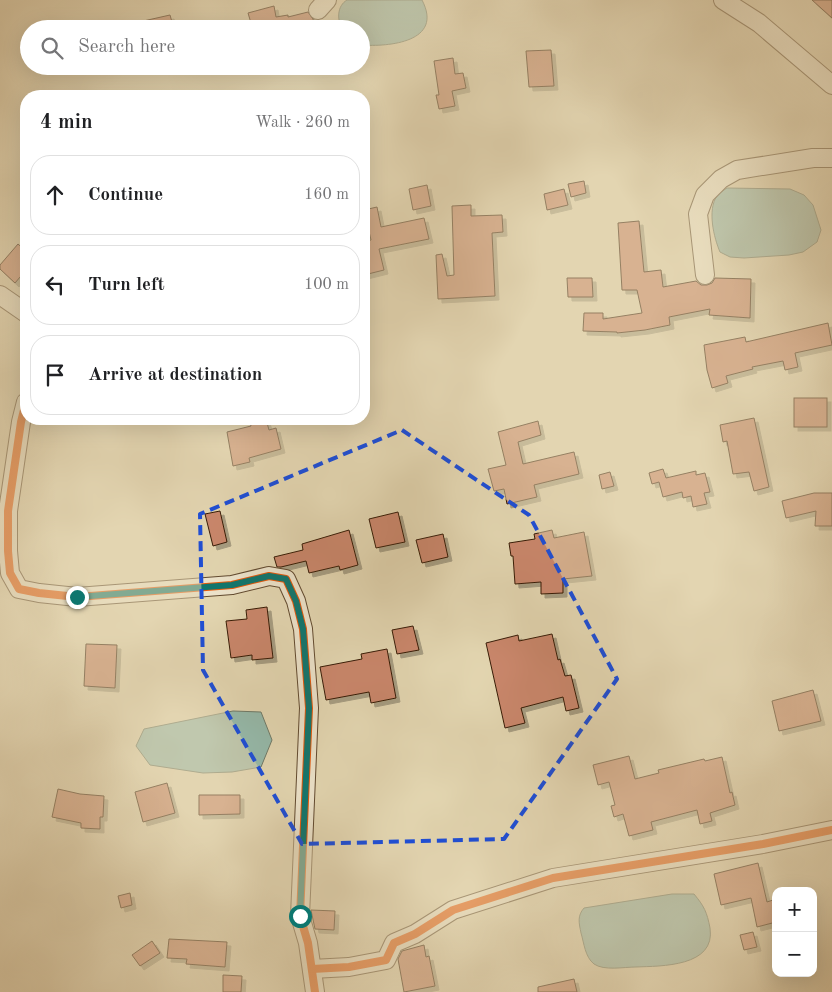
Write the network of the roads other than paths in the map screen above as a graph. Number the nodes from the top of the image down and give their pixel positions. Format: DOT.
graph roads {
  1 [pos="723,0"];
  2 [pos="832,85"];
  3 [pos="832,158"];
  4 [pos="705,275"];
  5 [pos="0,295"];
  6 [pos="20,309"];
  7 [pos="21,425"];
  8 [pos="4,561"];
  9 [pos="832,830"];
  10 [pos="312,969"];
  11 [pos="315,992"];
  1 -- 2 [label="street"];
  3 -- 4 [label="street"];
  5 -- 6 [label="street"];
  7 -- 8 [label="street"];
  8 -- 10 [label="street"];
  9 -- 10 [label="street"];
  10 -- 11 [label="street"];
}
